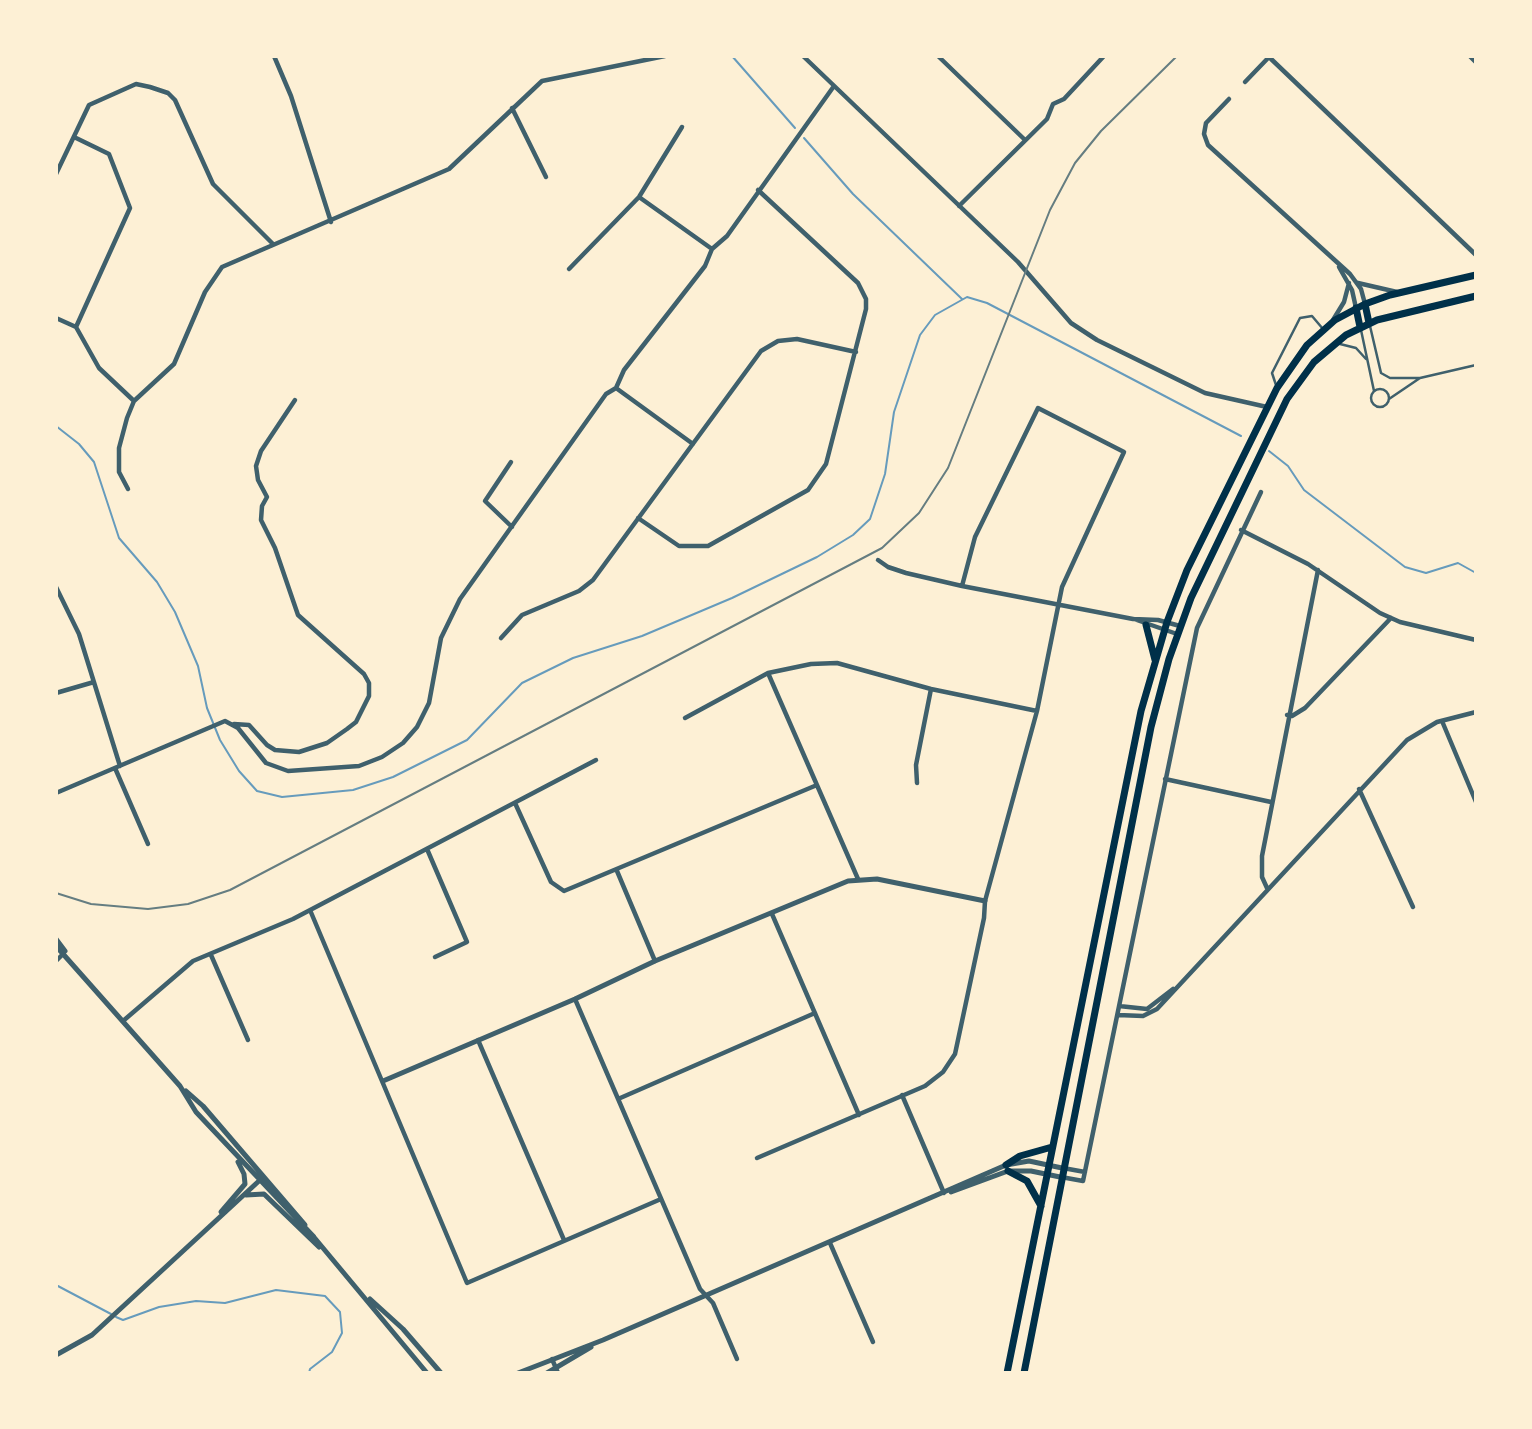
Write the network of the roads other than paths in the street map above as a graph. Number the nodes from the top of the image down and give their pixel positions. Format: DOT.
graph roads {
  1 [pos="274,56"];
  2 [pos="627,56"];
  3 [pos="665,56"];
  4 [pos="803,56"];
  5 [pos="938,56"];
  6 [pos="1104,56"];
  7 [pos="1270,56"];
  8 [pos="1470,56"];
  9 [pos="1476,62"];
  10 [pos="628,63"];
  11 [pos="1245,82"];
  12 [pos="834,86"];
  13 [pos="1228,99"];
  14 [pos="512,108"];
  15 [pos="682,127"];
  16 [pos="74,137"];
  17 [pos="1024,139"];
  18 [pos="56,174"];
  19 [pos="546,177"];
  20 [pos="758,190"];
  21 [pos="639,197"];
  22 [pos="959,206"];
  23 [pos="331,222"];
  24 [pos="273,244"];
  25 [pos="712,249"];
  26 [pos="1476,255"];
  27 [pos="1339,266"];
  28 [pos="569,269"];
  29 [pos="1476,275"];
  30 [pos="1349,283"];
  31 [pos="1357,283"];
  32 [pos="1400,292"];
  33 [pos="1476,296"];
  34 [pos="1365,304"];
  35 [pos="1356,307"];
  36 [pos="56,318"];
  37 [pos="1369,323"];
  38 [pos="1330,324"];
  39 [pos="76,327"];
  40 [pos="1360,327"];
  41 [pos="1324,330"];
  42 [pos="1334,344"];
  43 [pos="856,352"];
  44 [pos="1368,361"];
  45 [pos="1476,365"];
  46 [pos="1420,378"];
  47 [pos="617,388"];
  48 [pos="1277,388"];
  49 [pos="1374,391"];
  50 [pos="1389,399"];
  51 [pos="295,400"];
  52 [pos="134,401"];
  53 [pos="1268,407"];
  54 [pos="693,444"];
  55 [pos="511,462"];
  56 [pos="128,489"];
  57 [pos="1261,492"];
  58 [pos="638,518"];
  59 [pos="512,527"];
  60 [pos="1241,530"];
  61 [pos="878,560"];
  62 [pos="1318,570"];
  63 [pos="962,586"];
  64 [pos="56,587"];
  65 [pos="1058,603"];
  66 [pos="1391,618"];
  67 [pos="1133,619"];
  68 [pos="1167,622"];
  69 [pos="1146,625"];
  70 [pos="1164,630"];
  71 [pos="1178,630"];
  72 [pos="501,638"];
  73 [pos="1476,640"];
  74 [pos="1155,661"];
  75 [pos="768,673"];
  76 [pos="94,682"];
  77 [pos="931,689"];
  78 [pos="56,693"];
  79 [pos="1037,711"];
  80 [pos="1476,712"];
  81 [pos="1287,715"];
  82 [pos="685,718"];
  83 [pos="1442,721"];
  84 [pos="233,724"];
  85 [pos="596,760"];
  86 [pos="118,767"];
  87 [pos="1165,779"];
  88 [pos="917,783"];
  89 [pos="817,785"];
  90 [pos="1359,789"];
  91 [pos="56,793"];
  92 [pos="1271,802"];
  93 [pos="1476,802"];
  94 [pos="516,803"];
  95 [pos="148,844"];
  96 [pos="427,849"];
  97 [pos="617,871"];
  98 [pos="858,879"];
  99 [pos="1267,889"];
  100 [pos="985,901"];
  101 [pos="1413,908"];
  102 [pos="310,910"];
  103 [pos="772,914"];
  104 [pos="56,939"];
  105 [pos="59,949"];
  106 [pos="211,955"];
  107 [pos="435,957"];
  108 [pos="56,961"];
  109 [pos="655,961"];
  110 [pos="1173,989"];
  111 [pos="575,999"];
  112 [pos="1119,1006"];
  113 [pos="816,1013"];
  114 [pos="1118,1015"];
  115 [pos="124,1021"];
  116 [pos="248,1040"];
  117 [pos="478,1040"];
  118 [pos="383,1082"];
  119 [pos="180,1086"];
  120 [pos="902,1096"];
  121 [pos="618,1099"];
  122 [pos="859,1115"];
  123 [pos="1052,1147"];
  124 [pos="234,1153"];
  125 [pos="757,1158"];
  126 [pos="1049,1164"];
  127 [pos="1007,1168"];
  128 [pos="1062,1168"];
  129 [pos="1085,1172"];
  130 [pos="1047,1174"];
  131 [pos="1060,1177"];
  132 [pos="261,1179"];
  133 [pos="944,1193"];
  134 [pos="244,1195"];
  135 [pos="661,1199"];
  136 [pos="1041,1206"];
  137 [pos="564,1240"];
  138 [pos="830,1242"];
  139 [pos="185,1250"];
  140 [pos="335,1261"];
  141 [pos="360,1290"];
  142 [pos="707,1295"];
  143 [pos="603,1340"];
  144 [pos="873,1342"];
  145 [pos="56,1355"];
  146 [pos="552,1359"];
  147 [pos="737,1359"];
  148 [pos="557,1371"];
  149 [pos="427,1373"];
  150 [pos="441,1373"];
  151 [pos="519,1373"];
  152 [pos="547,1373"];
  153 [pos="1007,1373"];
  154 [pos="1024,1373"];
  1 -- 23 [label="street"];
  2 -- 10 [label="street"];
  3 -- 10 [label="street"];
  4 -- 12 [label="street"];
  5 -- 17 [label="street"];
  6 -- 17 [label="street"];
  7 -- 11 [label="street"];
  7 -- 26 [label="street"];
  8 -- 9 [label="street"];
  10 -- 14 [label="street"];
  12 -- 20 [label="street"];
  12 -- 22 [label="street"];
  13 -- 27 [label="street"];
  14 -- 19 [label="street"];
  14 -- 23 [label="street"];
  15 -- 21 [label="street"];
  16 -- 18 [label="street"];
  16 -- 24 [label="street"];
  16 -- 39 [label="street"];
  17 -- 22 [label="street"];
  20 -- 25 [label="street"];
  20 -- 43 [label="street"];
  21 -- 25 [label="street"];
  21 -- 28 [label="street"];
  22 -- 53 [label="street"];
  23 -- 24 [label="street"];
  24 -- 52 [label="street"];
  25 -- 47 [label="street"];
  27 -- 30 [label="street"];
  27 -- 31 [label="street"];
  29 -- 32 [label="main road"];
  30 -- 35 [label="street"];
  30 -- 38 [label="street"];
  31 -- 32 [label="street"];
  31 -- 34 [label="street"];
  32 -- 34 [label="main road"];
  33 -- 37 [label="main road"];
  34 -- 35 [label="main road"];
  34 -- 37 [label="main road"];
  35 -- 38 [label="main road"];
  35 -- 40 [label="main road"];
  36 -- 39 [label="street"];
  37 -- 40 [label="main road"];
  37 -- 46 [label="lane"];
  38 -- 41 [label="main road"];
  39 -- 52 [label="street"];
  40 -- 42 [label="main road"];
  40 -- 44 [label="lane"];
  41 -- 48 [label="main road"];
  41 -- 48 [label="lane"];
  42 -- 44 [label="lane"];
  42 -- 71 [label="main road"];
  43 -- 54 [label="street"];
  43 -- 58 [label="street"];
  44 -- 49 [label="lane"];
  45 -- 46 [label="lane"];
  46 -- 50 [label="lane"];
  47 -- 54 [label="street"];
  47 -- 59 [label="street"];
  48 -- 53 [label="main road"];
  49 -- 50 [label="lane"];
  49 -- 50 [label="lane"];
  51 -- 84 [label="street"];
  52 -- 56 [label="street"];
  53 -- 68 [label="main road"];
  54 -- 58 [label="street"];
  55 -- 59 [label="street"];
  57 -- 60 [label="street"];
  58 -- 72 [label="street"];
  59 -- 84 [label="street"];
  60 -- 62 [label="street"];
  60 -- 87 [label="street"];
  61 -- 63 [label="street"];
  62 -- 66 [label="street"];
  62 -- 81 [label="street"];
  63 -- 65 [label="street"];
  63 -- 65 [label="street"];
  64 -- 76 [label="street"];
  65 -- 67 [label="street"];
  65 -- 79 [label="street"];
  66 -- 73 [label="street"];
  66 -- 81 [label="street"];
  67 -- 68 [label="street"];
  67 -- 69 [label="street"];
  68 -- 70 [label="main road"];
  68 -- 71 [label="street"];
  69 -- 70 [label="street"];
  69 -- 74 [label="main road"];
  70 -- 71 [label="street"];
  70 -- 74 [label="main road"];
  71 -- 128 [label="main road"];
  74 -- 123 [label="main road"];
  75 -- 77 [label="street"];
  75 -- 82 [label="street"];
  75 -- 89 [label="street"];
  76 -- 78 [label="street"];
  76 -- 86 [label="street"];
  77 -- 79 [label="street"];
  77 -- 88 [label="street"];
  79 -- 100 [label="street"];
  80 -- 83 [label="street"];
  81 -- 92 [label="street"];
  83 -- 90 [label="street"];
  83 -- 93 [label="street"];
  84 -- 86 [label="street"];
  85 -- 94 [label="street"];
  86 -- 91 [label="street"];
  86 -- 95 [label="street"];
  87 -- 92 [label="street"];
  87 -- 112 [label="street"];
  89 -- 97 [label="street"];
  89 -- 98 [label="street"];
  90 -- 99 [label="street"];
  90 -- 101 [label="street"];
  92 -- 99 [label="street"];
  94 -- 96 [label="street"];
  94 -- 97 [label="street"];
  96 -- 102 [label="street"];
  96 -- 107 [label="street"];
  97 -- 109 [label="street"];
  98 -- 100 [label="street"];
  98 -- 103 [label="street"];
  99 -- 110 [label="street"];
  100 -- 120 [label="street"];
  102 -- 106 [label="street"];
  102 -- 118 [label="street"];
  103 -- 109 [label="street"];
  103 -- 113 [label="street"];
  104 -- 105 [label="street"];
  105 -- 108 [label="street"];
  105 -- 115 [label="street"];
  106 -- 115 [label="street"];
  106 -- 116 [label="street"];
  109 -- 111 [label="street"];
  110 -- 112 [label="street"];
  110 -- 114 [label="street"];
  111 -- 117 [label="street"];
  111 -- 121 [label="street"];
  112 -- 114 [label="street"];
  113 -- 121 [label="street"];
  113 -- 122 [label="street"];
  114 -- 129 [label="street"];
  115 -- 119 [label="street"];
  117 -- 118 [label="street"];
  117 -- 137 [label="street"];
  118 -- 137 [label="street"];
  119 -- 124 [label="street"];
  119 -- 132 [label="street"];
  120 -- 122 [label="street"];
  120 -- 133 [label="street"];
  121 -- 135 [label="street"];
  122 -- 125 [label="street"];
  123 -- 126 [label="main road"];
  123 -- 127 [label="main road"];
  124 -- 132 [label="street"];
  124 -- 139 [label="street"];
  126 -- 127 [label="street"];
  126 -- 128 [label="street"];
  126 -- 130 [label="main road"];
  127 -- 130 [label="street"];
  127 -- 133 [label="street"];
  127 -- 136 [label="main road"];
  128 -- 129 [label="street"];
  128 -- 131 [label="main road"];
  129 -- 131 [label="street"];
  130 -- 131 [label="street"];
  130 -- 136 [label="main road"];
  131 -- 154 [label="main road"];
  132 -- 134 [label="street"];
  132 -- 140 [label="street"];
  133 -- 138 [label="street"];
  134 -- 139 [label="street"];
  134 -- 140 [label="street"];
  135 -- 137 [label="street"];
  135 -- 142 [label="street"];
  136 -- 153 [label="main road"];
  138 -- 142 [label="street"];
  138 -- 144 [label="street"];
  139 -- 145 [label="street"];
  140 -- 141 [label="street"];
  141 -- 149 [label="street"];
  141 -- 150 [label="street"];
  142 -- 143 [label="street"];
  142 -- 147 [label="street"];
  143 -- 146 [label="street"];
  143 -- 148 [label="street"];
  146 -- 148 [label="street"];
  146 -- 151 [label="street"];
  148 -- 152 [label="street"];
}
